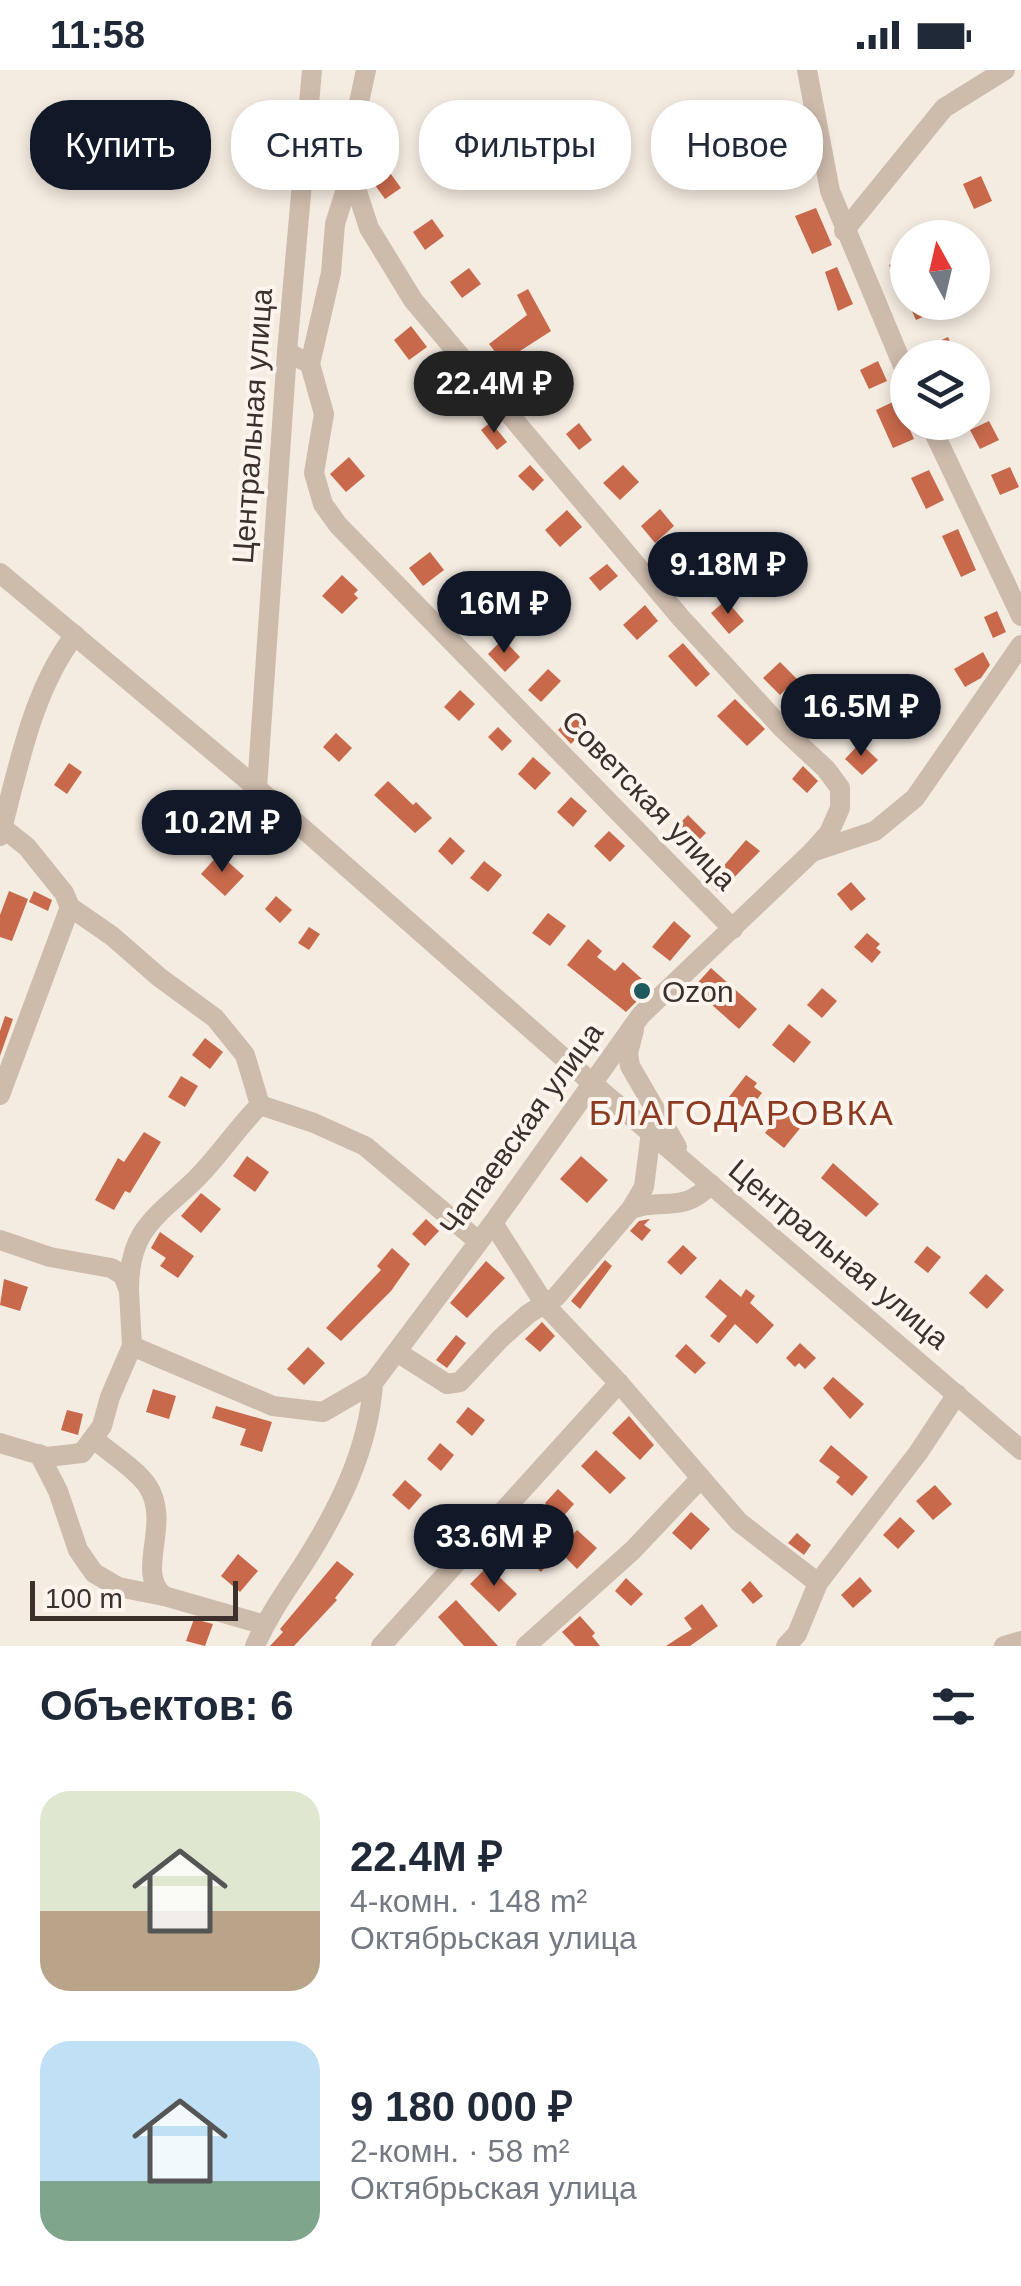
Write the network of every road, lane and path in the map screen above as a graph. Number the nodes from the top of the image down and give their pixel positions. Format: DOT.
graph roads {
  1 [pos="312,70"];
  2 [pos="366,70"];
  3 [pos="806,70"];
  4 [pos="1005,70"];
  5 [pos="360,100"];
  6 [pos="346,190"];
  7 [pos="357,190"];
  8 [pos="830,190"];
  9 [pos="865,204"];
  10 [pos="844,230"];
  11 [pos="892,340"];
  12 [pos="286,352"];
  13 [pos="310,364"];
  14 [pos="937,440"];
  15 [pos="0,573"];
  16 [pos="1021,616"];
  17 [pos="75,635"];
  18 [pos="1021,644"];
  19 [pos="257,788"];
  20 [pos="1,832"];
  21 [pos="812,852"];
  22 [pos="70,907"];
  23 [pos="733,929"];
  24 [pos="641,1015"];
  25 [pos="591,1082"];
  26 [pos="0,1095"];
  27 [pos="260,1105"];
  28 [pos="651,1132"];
  29 [pos="683,1158"];
  30 [pos="710,1184"];
  31 [pos="631,1209"];
  32 [pos="493,1223"];
  33 [pos="0,1240"];
  34 [pos="478,1241"];
  35 [pos="129,1291"];
  36 [pos="546,1306"];
  37 [pos="132,1346"];
  38 [pos="396,1352"];
  39 [pos="374,1383"];
  40 [pos="619,1383"];
  41 [pos="957,1394"];
  42 [pos="982,1416"];
  43 [pos="1021,1426"];
  44 [pos="94,1439"];
  45 [pos="0,1443"];
  46 [pos="1021,1450"];
  47 [pos="38,1454"];
  48 [pos="702,1478"];
  49 [pos="818,1583"];
  50 [pos="164,1596"];
  51 [pos="264,1626"];
  52 [pos="1021,1641"];
  53 [pos="255,1646"];
  54 [pos="381,1646"];
  55 [pos="526,1646"];
  56 [pos="786,1646"];
  57 [pos="1004,1646"];
  1 -- 12 [label="street, Центральная улица"];
  2 -- 5 [label="street"];
  3 -- 8 [label="street"];
  4 -- 9 [label="street"];
  6 -- 13 [label="street"];
  7 -- 21 [label="street"];
  8 -- 9 [label="street"];
  8 -- 10 [label="street"];
  9 -- 10 [label="street"];
  10 -- 11 [label="street"];
  12 -- 13 [label="street"];
  12 -- 19 [label="street, Центральная улица"];
  13 -- 23 [label="street, Советская улица"];
  14 -- 16 [label="street"];
  15 -- 17 [label="street, Центральная улица"];
  17 -- 19 [label="street, Центральная улица"];
  17 -- 20 [label="street"];
  18 -- 21 [label="street, Чапаевская улица"];
  19 -- 25 [label="street, Центральная улица"];
  20 -- 22 [label="street"];
  21 -- 23 [label="street, Чапаевская улица"];
  22 -- 26 [label="street"];
  22 -- 27 [label="street"];
  23 -- 24 [label="street, Чапаевская улица"];
  24 -- 25 [label="street, Чапаевская улица"];
  24 -- 29 [label="street"];
  25 -- 28 [label="street, Центральная улица"];
  25 -- 32 [label="street, Чапаевская улица"];
  27 -- 34 [label="street"];
  27 -- 35 [label="street"];
  28 -- 29 [label="street, Центральная улица"];
  28 -- 31 [label="street"];
  29 -- 30 [label="street, Центральная улица"];
  30 -- 31 [label="street"];
  30 -- 41 [label="street, Центральная улица"];
  31 -- 36 [label="street"];
  32 -- 34 [label="street, Чапаевская улица"];
  32 -- 36 [label="street"];
  33 -- 35 [label="street"];
  34 -- 38 [label="street, Чапаевская улица"];
  35 -- 37 [label="street"];
  36 -- 38 [label="street"];
  36 -- 40 [label="street"];
  37 -- 39 [label="street"];
  37 -- 44 [label="street"];
  38 -- 39 [label="street, Чапаевская улица"];
  39 -- 51 [label="street, Чапаевская улица"];
  40 -- 48 [label="street"];
  40 -- 54 [label="street"];
  41 -- 42 [label="street, Центральная улица"];
  41 -- 49 [label="street"];
  42 -- 43 [label="street"];
  42 -- 46 [label="street, Центральная улица"];
  44 -- 47 [label="street"];
  44 -- 50 [label="street"];
  45 -- 47 [label="street"];
  47 -- 50 [label="street"];
  48 -- 49 [label="street"];
  48 -- 55 [label="street"];
  49 -- 56 [label="street"];
  50 -- 51 [label="street"];
  51 -- 53 [label="street, Чапаевская улица"];
  52 -- 57 [label="street"];
}
